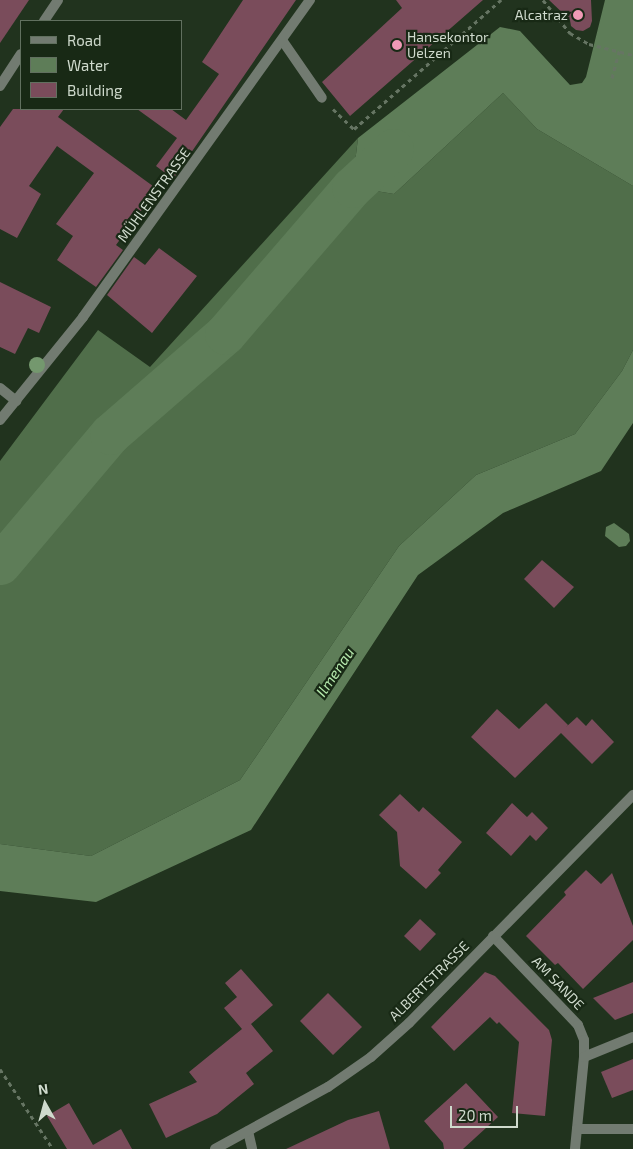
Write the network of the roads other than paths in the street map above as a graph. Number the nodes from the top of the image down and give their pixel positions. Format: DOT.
graph roads {
  1 [pos="58,0"];
  2 [pos="310,0"];
  3 [pos="45,20"];
  4 [pos="282,40"];
  5 [pos="20,56"];
  6 [pos="0,86"];
  7 [pos="322,98"];
  8 [pos="0,388"];
  9 [pos="16,401"];
  10 [pos="0,420"];
  11 [pos="633,795"];
  12 [pos="493,936"];
  13 [pos="633,1036"];
  14 [pos="584,1056"];
  15 [pos="577,1129"];
  16 [pos="633,1129"];
  17 [pos="248,1131"];
  18 [pos="215,1149"];
  19 [pos="252,1149"];
  20 [pos="575,1149"];
  1 -- 3 [label="street"];
  2 -- 4 [label="street, MÜHLENSTRASSE"];
  4 -- 7 [label="street"];
  4 -- 9 [label="street, MÜHLENSTRASSE"];
  5 -- 6 [label="street"];
  8 -- 9 [label="street"];
  9 -- 10 [label="street, MÜHLENSTRASSE"];
  11 -- 12 [label="street, ALBERTSTRASSE"];
  12 -- 14 [label="street, AM SANDE"];
  12 -- 17 [label="street, ALBERTSTRASSE"];
  13 -- 14 [label="street"];
  14 -- 15 [label="street, AM SANDE"];
  15 -- 16 [label="street"];
  15 -- 20 [label="street, AM SANDE"];
  17 -- 18 [label="street, ALBERTSTRASSE"];
  17 -- 19 [label="street"];
}
